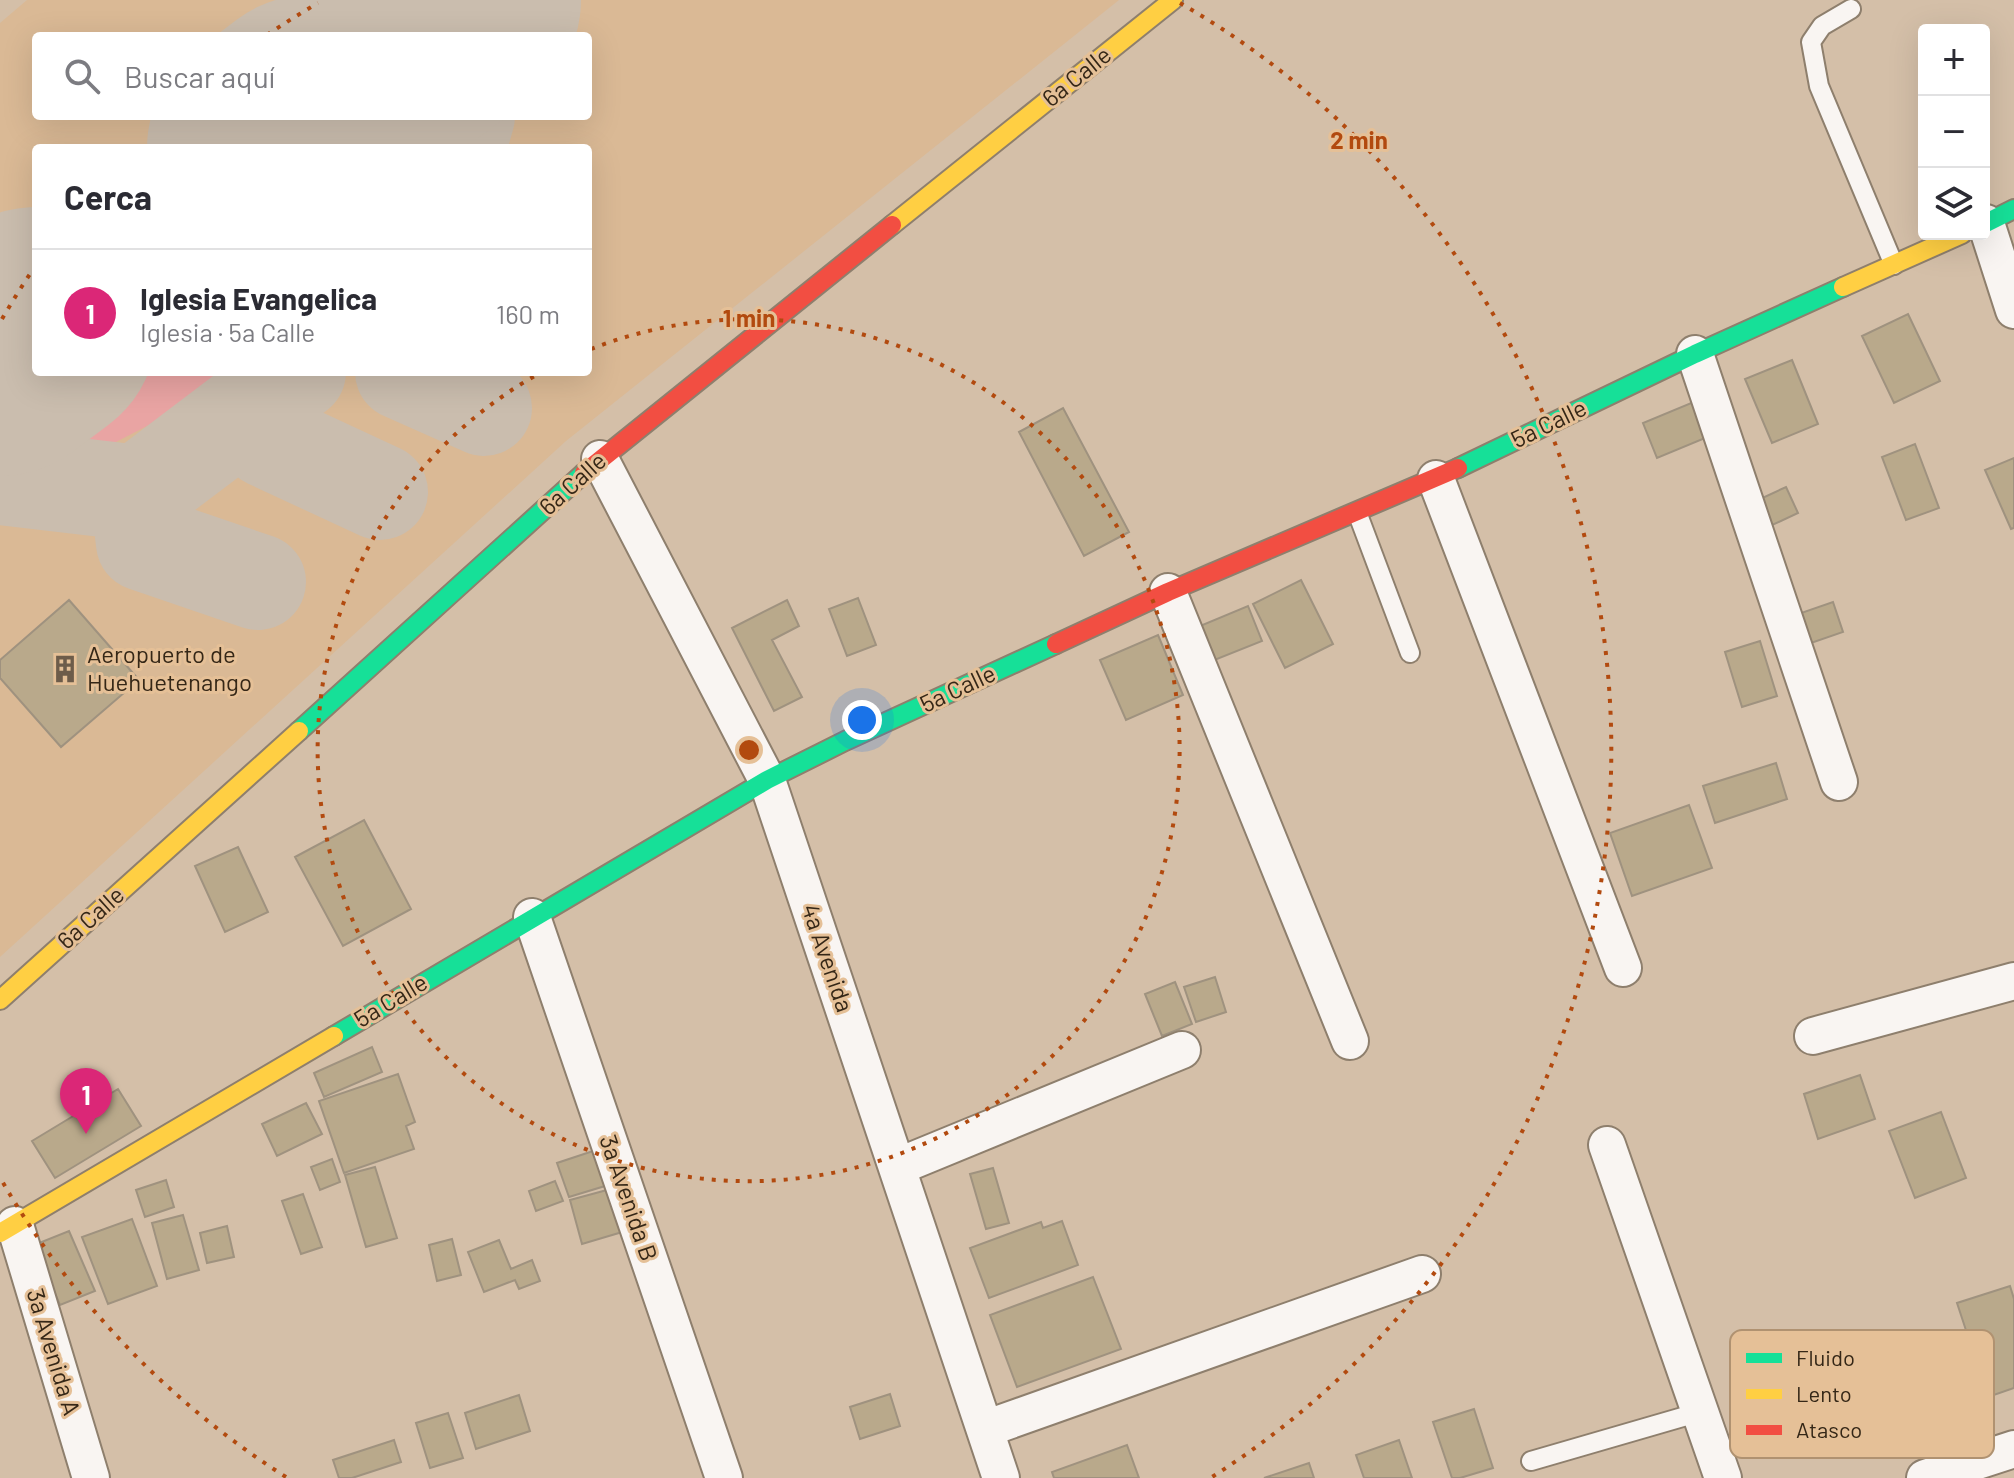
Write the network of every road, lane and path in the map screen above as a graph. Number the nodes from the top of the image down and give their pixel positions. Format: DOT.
graph roads {
  1 [pos="1173,0"];
  2 [pos="1851,9"];
  3 [pos="1990,233"];
  4 [pos="1949,240"];
  5 [pos="1894,265"];
  6 [pos="2014,310"];
  7 [pos="1695,354"];
  8 [pos="600,459"];
  9 [pos="1436,479"];
  10 [pos="1357,512"];
  11 [pos="1168,592"];
  12 [pos="1410,653"];
  13 [pos="767,780"];
  14 [pos="1839,782"];
  15 [pos="532,917"];
  16 [pos="1623,968"];
  17 [pos="2014,981"];
  18 [pos="0,1000"];
  19 [pos="1813,1036"];
  20 [pos="1350,1041"];
  21 [pos="1182,1050"];
  22 [pos="1607,1145"];
  23 [pos="897,1167"];
  24 [pos="7,1229"];
  25 [pos="1422,1274"];
  26 [pos="1700,1412"];
  27 [pos="985,1429"];
  28 [pos="2014,1449"];
  29 [pos="1531,1461"];
  30 [pos="1965,1472"];
  31 [pos="91,1478"];
  32 [pos="724,1478"];
  33 [pos="1001,1478"];
  34 [pos="1723,1478"];
  35 [pos="1925,1478"];
  1 -- 8 [label="main road, 6a Calle"];
  2 -- 5 [label="lane"];
  3 -- 6 [label="street"];
  4 -- 5 [label="main road, 5a Calle"];
  5 -- 7 [label="main road, 5a Calle"];
  7 -- 9 [label="main road, 5a Calle"];
  7 -- 14 [label="street"];
  8 -- 13 [label="street, 4a Avenida"];
  8 -- 18 [label="main road, 6a Calle"];
  9 -- 10 [label="main road, 5a Calle"];
  9 -- 16 [label="street"];
  10 -- 11 [label="main road, 5a Calle"];
  10 -- 12 [label="lane"];
  11 -- 13 [label="main road, 5a Calle"];
  11 -- 20 [label="street"];
  13 -- 15 [label="main road, 5a Calle"];
  13 -- 23 [label="street, 4a Avenida"];
  15 -- 24 [label="main road, 5a Calle"];
  15 -- 32 [label="street, 3a Avenida B"];
  17 -- 19 [label="street"];
  21 -- 23 [label="street"];
  22 -- 26 [label="street"];
  23 -- 27 [label="street, 4a Avenida"];
  24 -- 31 [label="street, 3a Avenida A"];
  25 -- 27 [label="street"];
  26 -- 29 [label="lane"];
  26 -- 34 [label="street"];
  27 -- 33 [label="street, 4a Avenida"];
  28 -- 30 [label="street"];
  30 -- 35 [label="street"];
}
